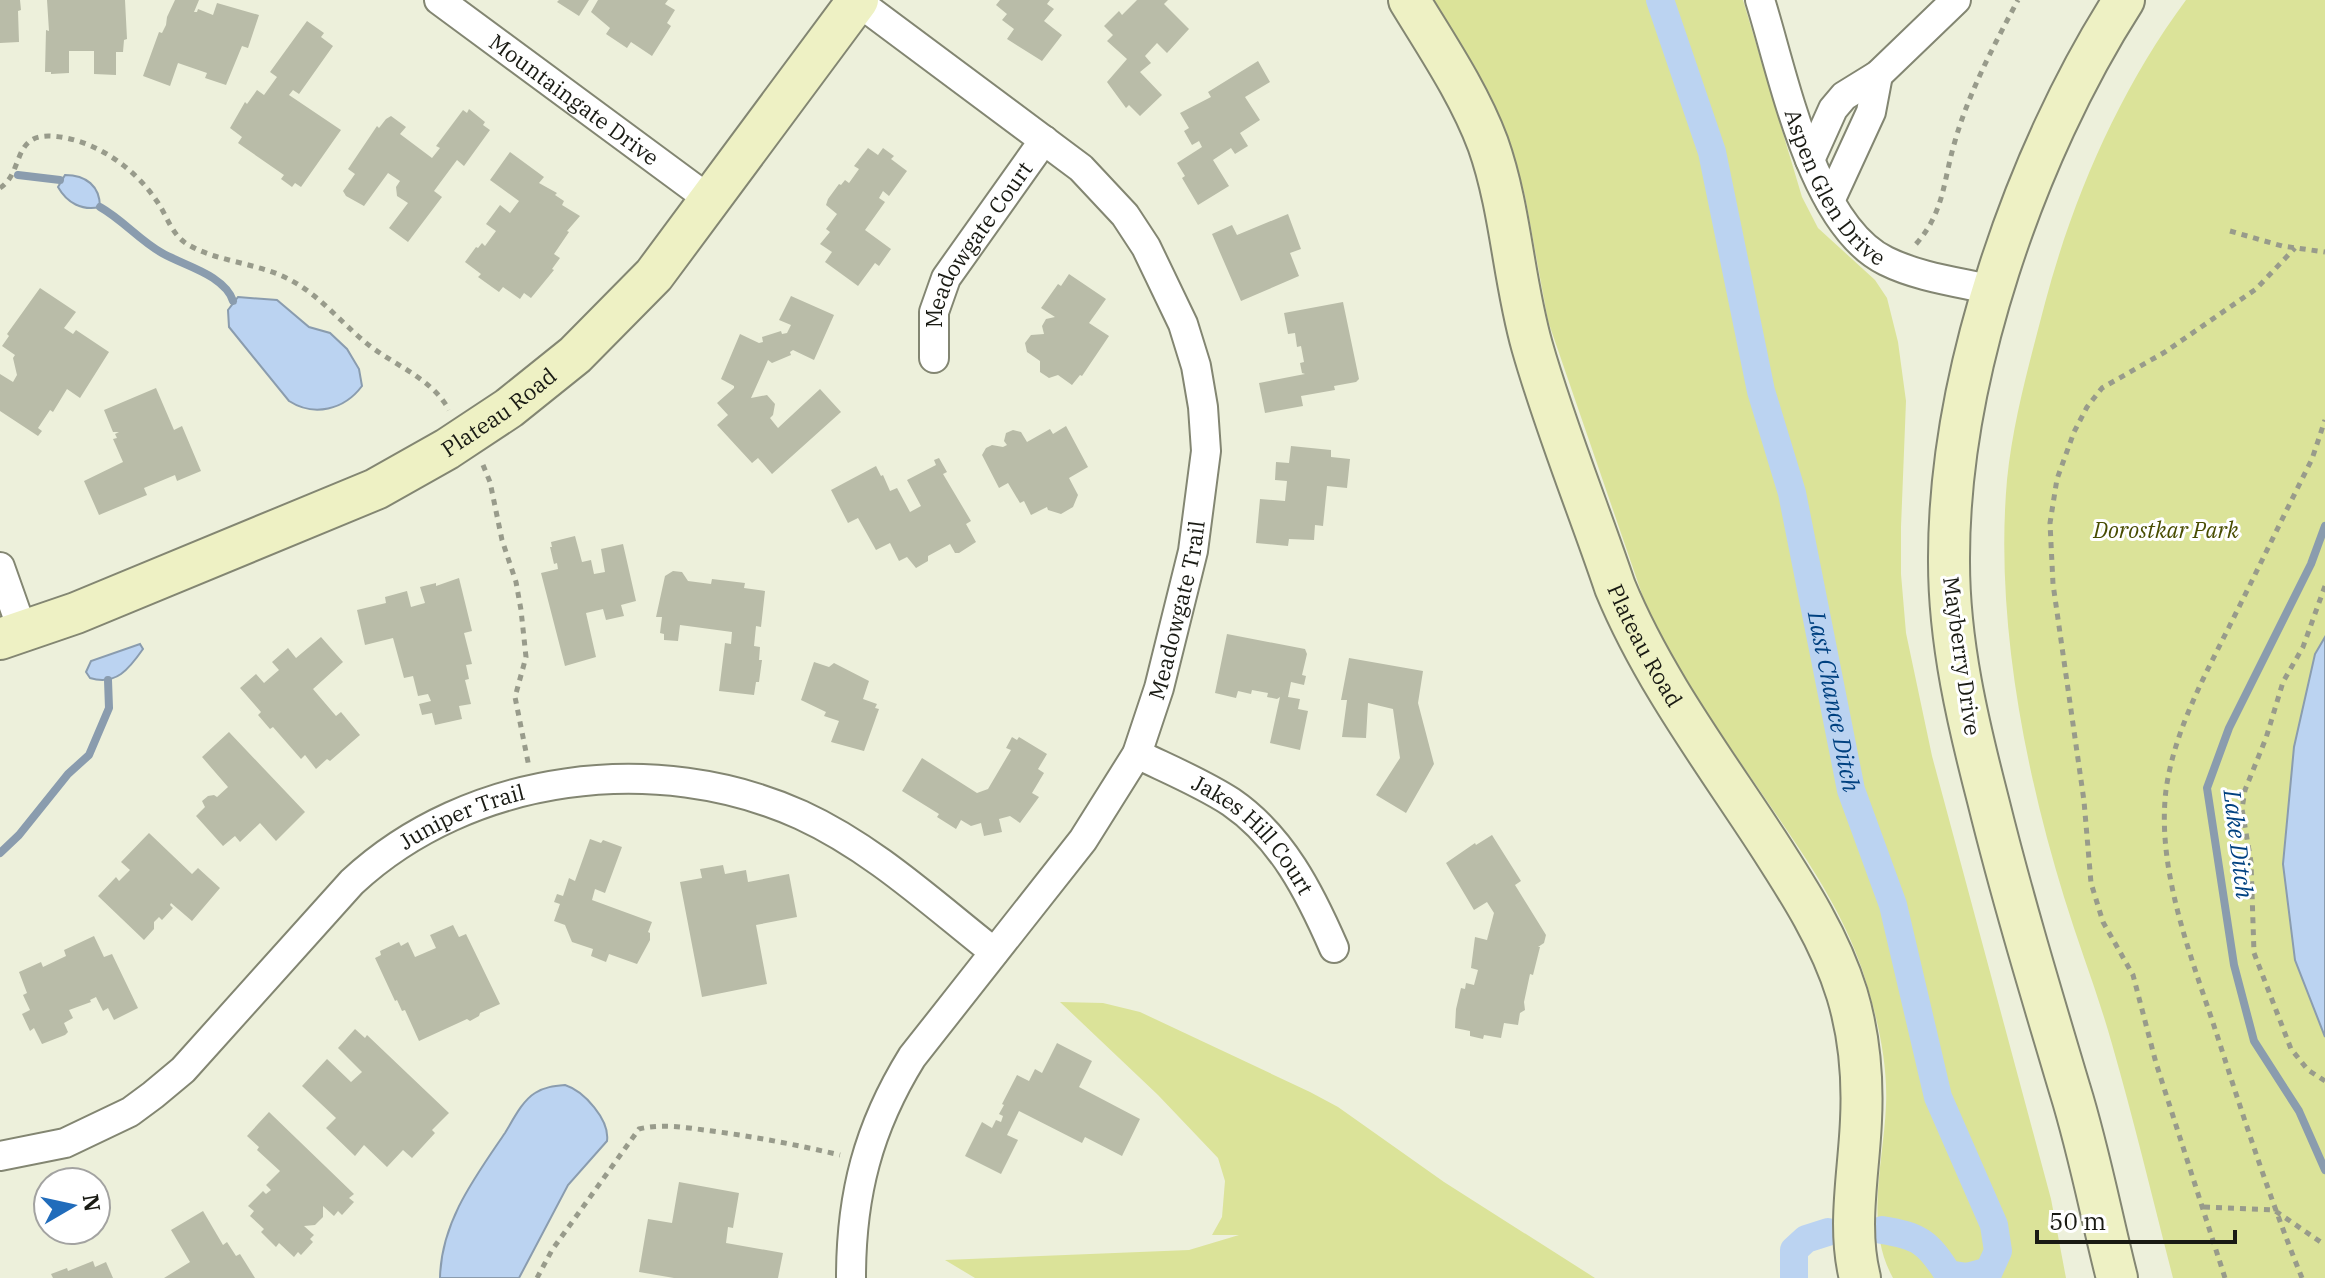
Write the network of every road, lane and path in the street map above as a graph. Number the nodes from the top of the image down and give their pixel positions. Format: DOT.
graph roads {
  1 [pos="439,0"];
  2 [pos="858,0"];
  3 [pos="1409,0"];
  4 [pos="1760,0"];
  5 [pos="1956,0"];
  6 [pos="2018,0"];
  7 [pos="2124,0"];
  8 [pos="1878,75"];
  9 [pos="1044,140"];
  10 [pos="1810,160"];
  11 [pos="0,188"];
  12 [pos="710,200"];
  13 [pos="1830,201"];
  14 [pos="2230,231"];
  15 [pos="2295,248"];
  16 [pos="2325,252"];
  17 [pos="1885,261"];
  18 [pos="1993,290"];
  19 [pos="934,358"];
  20 [pos="450,411"];
  21 [pos="2325,420"];
  22 [pos="483,465"];
  23 [pos="0,567"];
  24 [pos="2325,586"];
  25 [pos="12,636"];
  26 [pos="1137,754"];
  27 [pos="533,790"];
  28 [pos="1334,948"];
  29 [pos="994,952"];
  30 [pos="2325,1081"];
  31 [pos="0,1156"];
  32 [pos="865,1160"];
  33 [pos="2204,1207"];
  34 [pos="2274,1210"];
  35 [pos="2325,1245"];
  36 [pos="537,1278"];
  37 [pos="851,1278"];
  38 [pos="1860,1278"];
  39 [pos="2117,1278"];
  40 [pos="2225,1278"];
  41 [pos="2302,1278"];
  1 -- 12 [label="street, Mountaingate Drive"];
  2 -- 9 [label="street, Meadowgate Trail"];
  2 -- 12 [label="street, Plateau Road"];
  3 -- 38 [label="street, Plateau Road"];
  4 -- 10 [label="street, Aspen Glen Drive"];
  5 -- 8 [label="street"];
  6 -- 17 [label="path"];
  7 -- 18 [label="street, Mayberry Drive"];
  8 -- 10 [label="street"];
  8 -- 13 [label="street"];
  9 -- 19 [label="street, Meadowgate Court"];
  9 -- 26 [label="street, Meadowgate Trail"];
  10 -- 13 [label="street, Aspen Glen Drive"];
  11 -- 20 [label="path"];
  12 -- 25 [label="street, Plateau Road"];
  13 -- 17 [label="street, Aspen Glen Drive"];
  14 -- 15 [label="path"];
  15 -- 16 [label="path"];
  15 -- 33 [label="path"];
  17 -- 18 [label="street, Aspen Glen Drive"];
  18 -- 39 [label="street, Mayberry Drive"];
  21 -- 34 [label="path"];
  22 -- 27 [label="path"];
  23 -- 25 [label="street"];
  24 -- 30 [label="path"];
  26 -- 28 [label="street, Jakes Hill Court"];
  26 -- 29 [label="street, Meadowgate Trail"];
  27 -- 29 [label="street, Juniper Trail"];
  27 -- 31 [label="street, Juniper Trail"];
  29 -- 32 [label="street, Meadowgate Trail"];
  32 -- 36 [label="path"];
  32 -- 37 [label="street, Meadowgate Trail"];
  33 -- 34 [label="path"];
  33 -- 40 [label="path"];
  34 -- 35 [label="path"];
  34 -- 41 [label="path"];
}
